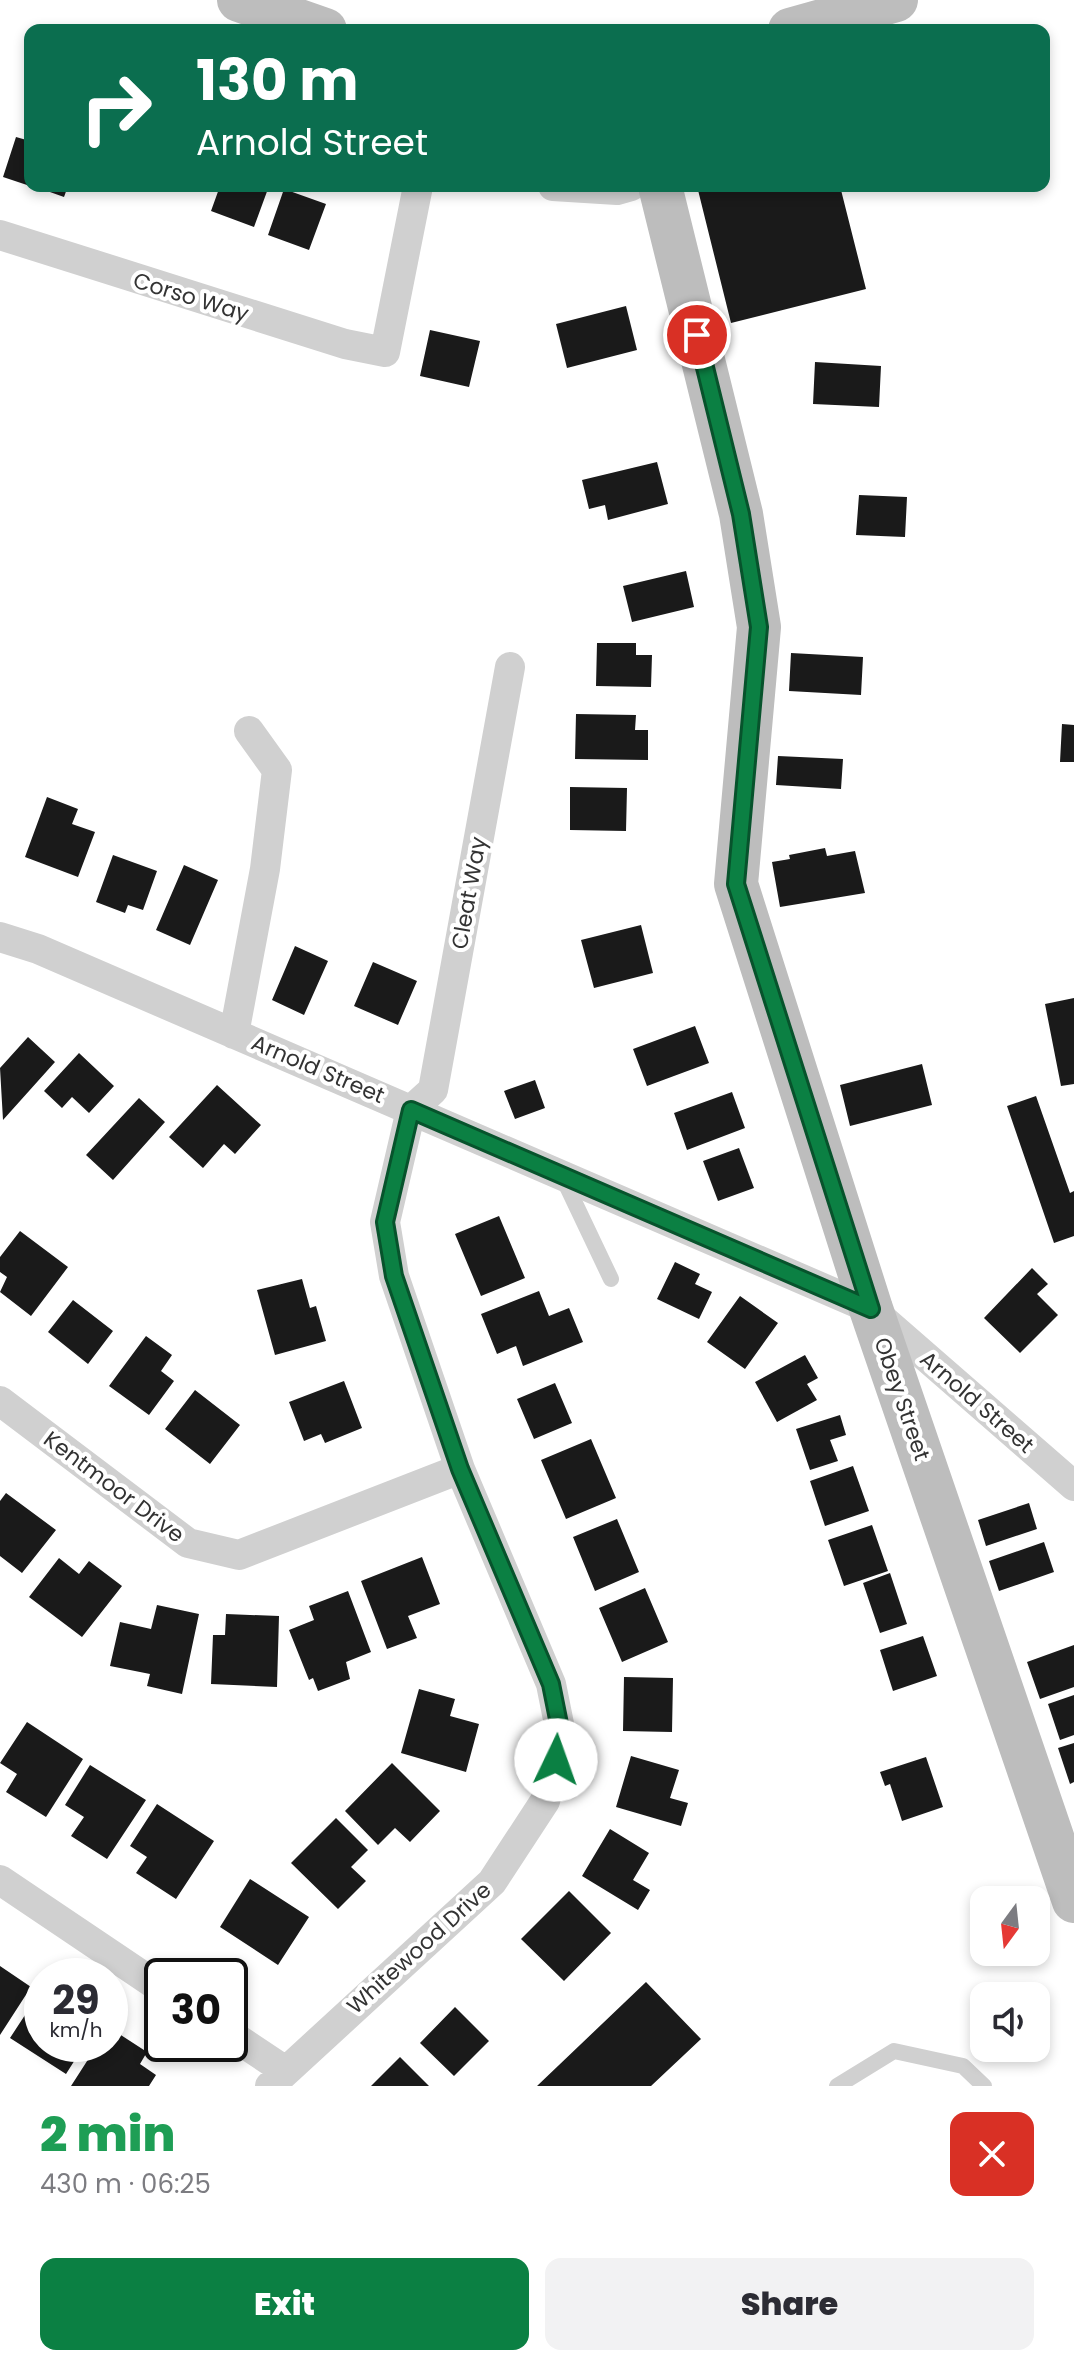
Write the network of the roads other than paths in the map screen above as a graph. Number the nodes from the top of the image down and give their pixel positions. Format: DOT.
graph roads {
  1 [pos="239,0"];
  2 [pos="896,0"];
  3 [pos="308,24"];
  4 [pos="817,24"];
  5 [pos="417,192"];
  6 [pos="661,192"];
  7 [pos="0,235"];
  8 [pos="510,667"];
  9 [pos="249,731"];
  10 [pos="0,937"];
  11 [pos="234,1034"];
  12 [pos="411,1110"];
  13 [pos="561,1173"];
  14 [pos="611,1279"];
  15 [pos="871,1309"];
  16 [pos="0,1401"];
  17 [pos="460,1469"];
  18 [pos="1074,1486"];
  19 [pos="0,1880"];
  20 [pos="1074,1901"];
  21 [pos="144,1977"];
  22 [pos="248,2051"];
  23 [pos="277,2078"];
  24 [pos="837,2086"];
  25 [pos="984,2086"];
  1 -- 3 [label="street"];
  2 -- 4 [label="street"];
  5 -- 7 [label="street, Corso Way"];
  6 -- 15 [label="street, Obey Street"];
  8 -- 12 [label="street, Cleat Way"];
  9 -- 11 [label="street"];
  10 -- 11 [label="street, Arnold Street"];
  11 -- 12 [label="street, Arnold Street"];
  12 -- 13 [label="street, Arnold Street"];
  12 -- 17 [label="street, Whitewood Drive"];
  13 -- 14 [label="lane"];
  13 -- 15 [label="street, Arnold Street"];
  15 -- 18 [label="street, Arnold Street"];
  15 -- 20 [label="street, Obey Street"];
  16 -- 17 [label="street, Kentmoor Drive"];
  17 -- 23 [label="street, Whitewood Drive"];
  19 -- 21 [label="street"];
  22 -- 23 [label="street"];
  24 -- 25 [label="lane"];
}
